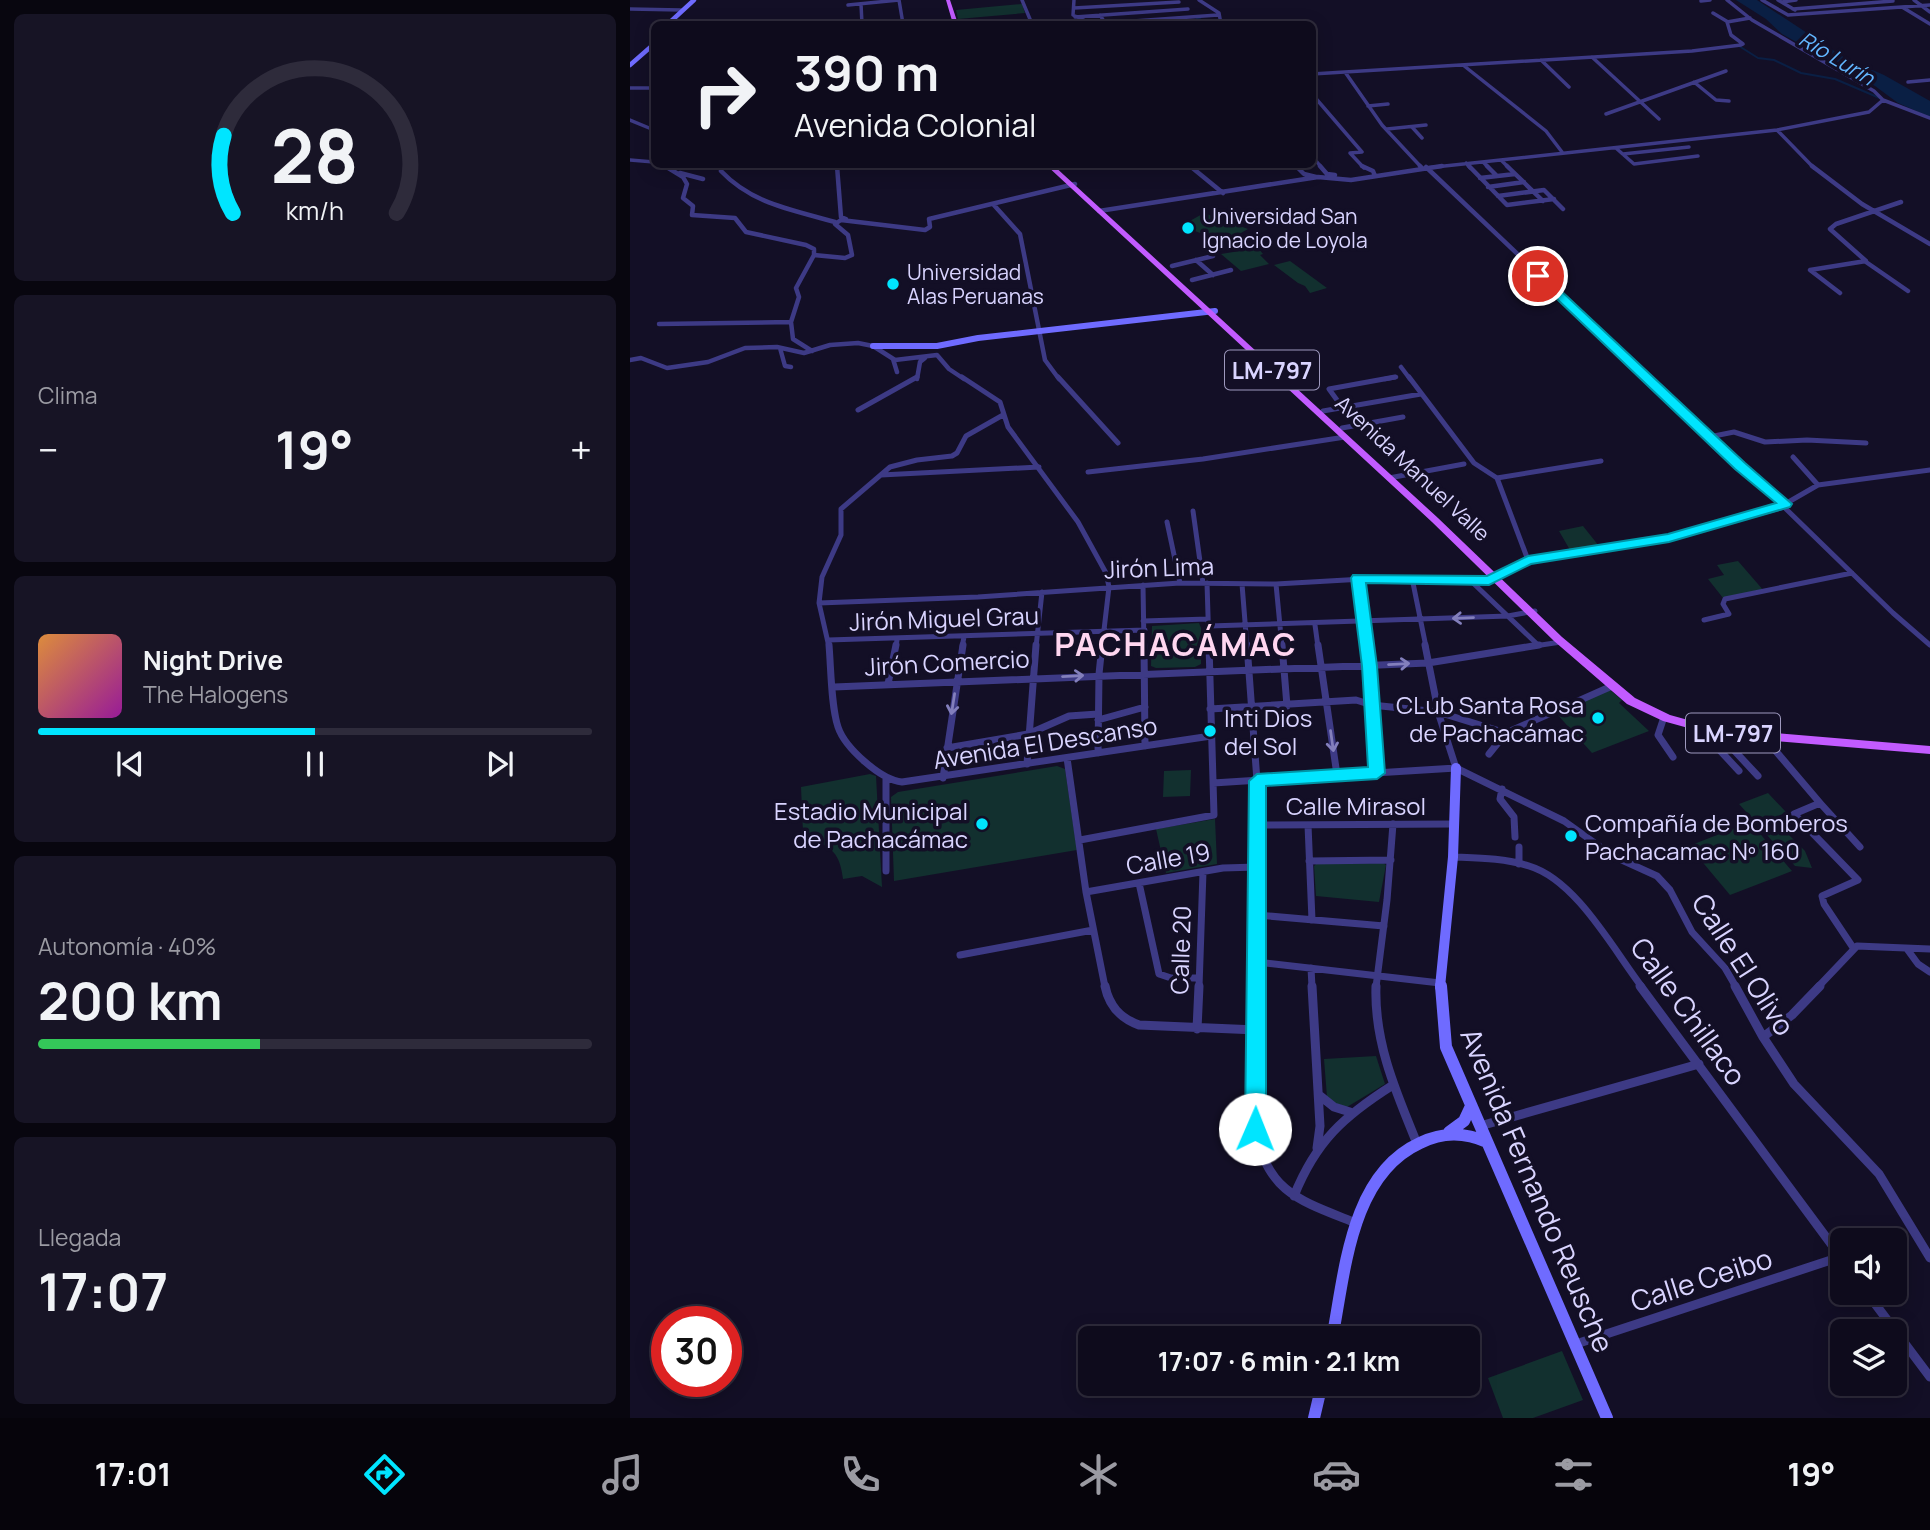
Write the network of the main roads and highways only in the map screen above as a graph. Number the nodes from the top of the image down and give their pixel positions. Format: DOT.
graph roads {
  1 [pos="945,0"];
  2 [pos="952,21"];
  3 [pos="1053,168"];
  4 [pos="1058,168"];
  5 [pos="1073,185"];
  6 [pos="1294,387"];
  7 [pos="1344,433"];
  8 [pos="1930,750"];
  1 -- 2 [label="main road"];
  3 -- 5 [label="main road, Avenida Manuel Valle / LM-797"];
  4 -- 5 [label="main road, Avenida Manuel Valle / LM-797"];
  5 -- 6 [label="main road, Avenida Manuel Valle / LM-797"];
  6 -- 7 [label="main road, Avenida Manuel Valle / LM-797"];
  6 -- 7 [label="main road, Avenida Manuel Valle / LM-797"];
  7 -- 8 [label="main road, Avenida Manuel Valle / LM-797"];
}
